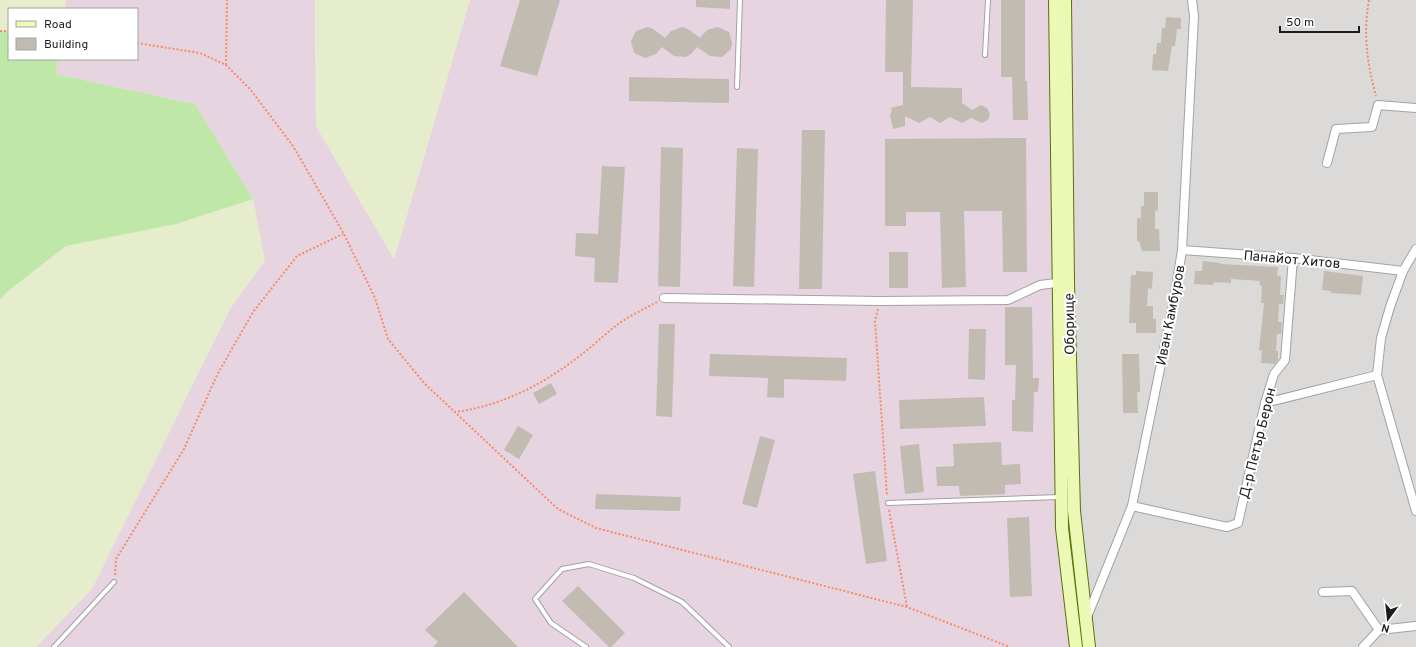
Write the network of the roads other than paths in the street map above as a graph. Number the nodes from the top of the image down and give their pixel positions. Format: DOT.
graph roads {
  1 [pos="740,0"];
  2 [pos="988,0"];
  3 [pos="1055,0"];
  4 [pos="1065,0"];
  5 [pos="1192,0"];
  6 [pos="985,55"];
  7 [pos="737,88"];
  8 [pos="1416,108"];
  9 [pos="1327,163"];
  10 [pos="1416,249"];
  11 [pos="1182,250"];
  12 [pos="1293,258"];
  13 [pos="1403,271"];
  14 [pos="1064,282"];
  15 [pos="664,298"];
  16 [pos="1377,375"];
  17 [pos="1266,403"];
  18 [pos="1062,496"];
  19 [pos="888,503"];
  20 [pos="1132,506"];
  21 [pos="1416,511"];
  22 [pos="114,582"];
  23 [pos="1323,592"];
  24 [pos="1086,619"];
  25 [pos="1416,626"];
  26 [pos="1378,630"];
  27 [pos="54,647"];
  28 [pos="586,647"];
  29 [pos="729,647"];
  30 [pos="1076,647"];
  31 [pos="1089,647"];
  32 [pos="1363,647"];
  1 -- 7 [label="lane"];
  2 -- 6 [label="lane"];
  3 -- 14 [label="main road, Оборище"];
  4 -- 14 [label="main road, Оборище"];
  5 -- 11 [label="street, Иван Камбуров"];
  8 -- 9 [label="street"];
  10 -- 13 [label="street"];
  11 -- 12 [label="street, Панайот Хитов"];
  11 -- 20 [label="street, Иван Камбуров"];
  12 -- 13 [label="street, Панайот Хитов"];
  12 -- 17 [label="street, Д-р Петър Берон"];
  13 -- 16 [label="street"];
  14 -- 15 [label="street"];
  14 -- 18 [label="main road, Оборище"];
  14 -- 24 [label="main road, Оборище"];
  16 -- 17 [label="street"];
  16 -- 21 [label="street"];
  17 -- 20 [label="street, Д-р Петър Берон"];
  18 -- 19 [label="lane"];
  18 -- 30 [label="main road, Оборище"];
  20 -- 24 [label="street, Иван Камбуров"];
  22 -- 27 [label="lane"];
  23 -- 26 [label="street"];
  24 -- 31 [label="main road, Оборище"];
  25 -- 26 [label="street"];
  26 -- 32 [label="street"];
  28 -- 29 [label="lane"];
}
